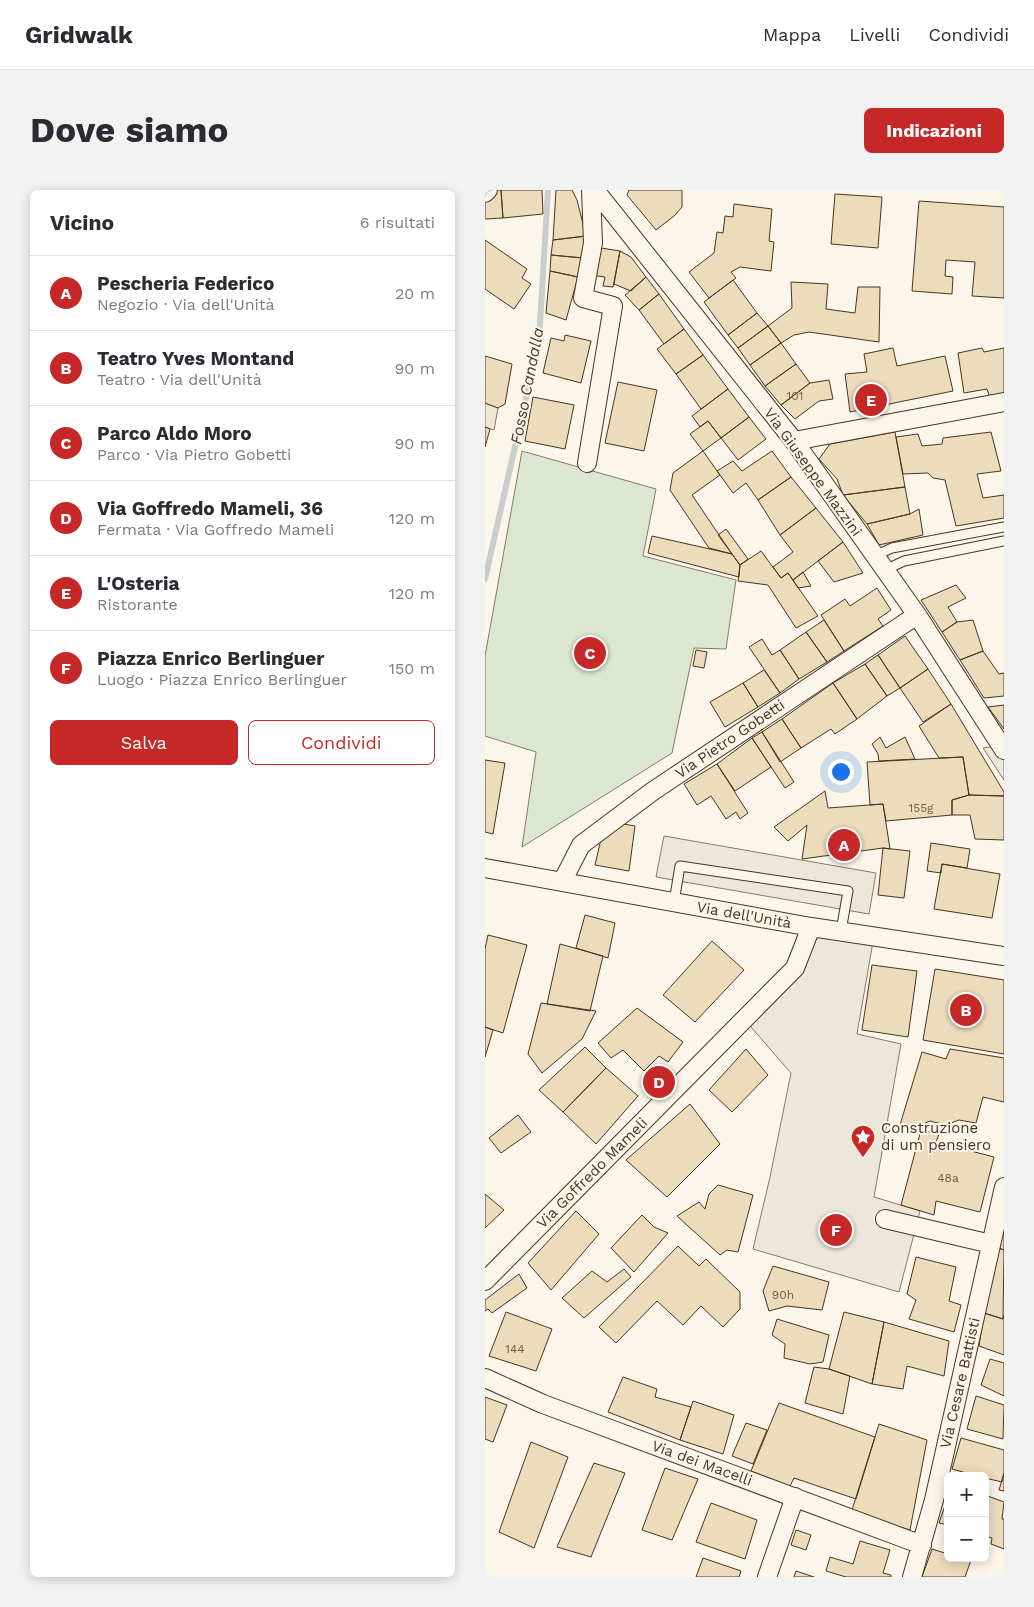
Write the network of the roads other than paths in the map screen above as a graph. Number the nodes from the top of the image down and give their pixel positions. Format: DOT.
graph roads {
  1 [pos="488,190"];
  2 [pos="593,190"];
  3 [pos="485,193"];
  4 [pos="607,197"];
  5 [pos="1004,402"];
  6 [pos="793,441"];
  7 [pos="587,463"];
  8 [pos="1004,527"];
  9 [pos="1004,541"];
  10 [pos="879,563"];
  11 [pos="917,615"];
  12 [pos="1004,750"];
  13 [pos="485,868"];
  14 [pos="562,882"];
  15 [pos="674,902"];
  16 [pos="811,927"];
  17 [pos="841,931"];
  18 [pos="1004,956"];
  19 [pos="1004,1187"];
  20 [pos="885,1219"];
  21 [pos="991,1244"];
  22 [pos="485,1281"];
  23 [pos="485,1378"];
  24 [pos="795,1498"];
  25 [pos="922,1545"];
  26 [pos="767,1577"];
  27 [pos="912,1577"];
  1 -- 3 [label="street"];
  2 -- 4 [label="street, Via Giuseppe Mazzini"];
  2 -- 7 [label="street"];
  4 -- 6 [label="street, Via Giuseppe Mazzini"];
  5 -- 6 [label="street"];
  6 -- 10 [label="street, Via Giuseppe Mazzini"];
  8 -- 10 [label="lane"];
  9 -- 10 [label="lane"];
  10 -- 11 [label="street, Via Giuseppe Mazzini"];
  11 -- 12 [label="street, Via Giuseppe Mazzini"];
  11 -- 14 [label="street, Via Pietro Gobetti"];
  13 -- 14 [label="street, Via dell'Unità"];
  14 -- 15 [label="street, Via dell'Unità"];
  15 -- 16 [label="street, Via dell'Unità"];
  15 -- 17 [label="lane"];
  16 -- 17 [label="street, Via dell'Unità"];
  16 -- 22 [label="street, Via Goffredo Mameli"];
  17 -- 18 [label="street, Via dell'Unità"];
  19 -- 21 [label="street, Via Cesare Battisti"];
  20 -- 21 [label="street"];
  21 -- 25 [label="street, Via Cesare Battisti"];
  23 -- 24 [label="street, Via dei Macelli"];
  24 -- 25 [label="street, Via dei Macelli"];
  24 -- 26 [label="street"];
  25 -- 27 [label="street, Via Cesare Battisti"];
}
